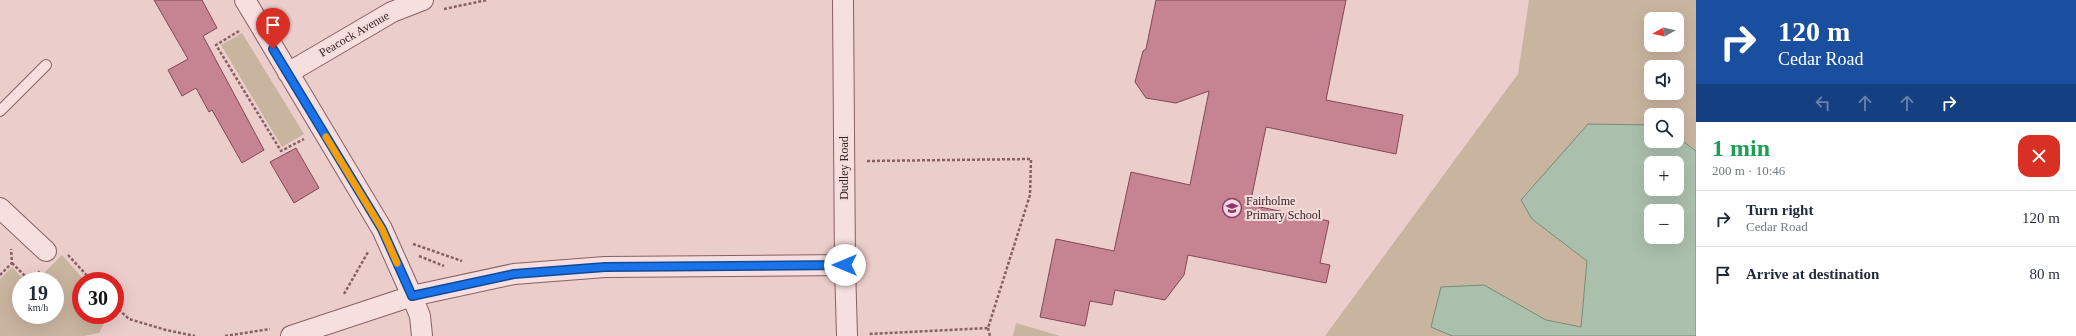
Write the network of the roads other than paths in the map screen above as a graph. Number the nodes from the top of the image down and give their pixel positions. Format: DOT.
graph roads {
  1 [pos="245,0"];
  2 [pos="423,0"];
  3 [pos="843,0"];
  4 [pos="46,65"];
  5 [pos="288,73"];
  6 [pos="0,111"];
  7 [pos="0,208"];
  8 [pos="46,251"];
  9 [pos="845,265"];
  10 [pos="412,296"];
  11 [pos="283,332"];
  12 [pos="422,336"];
  13 [pos="847,336"];
  1 -- 5 [label="street"];
  2 -- 5 [label="street, Peacock Avenue"];
  3 -- 9 [label="street, Dudley Road"];
  4 -- 6 [label="lane"];
  5 -- 10 [label="street"];
  7 -- 8 [label="street"];
  9 -- 10 [label="street"];
  9 -- 13 [label="street, Dudley Road"];
  10 -- 11 [label="street"];
  10 -- 12 [label="street"];
}
